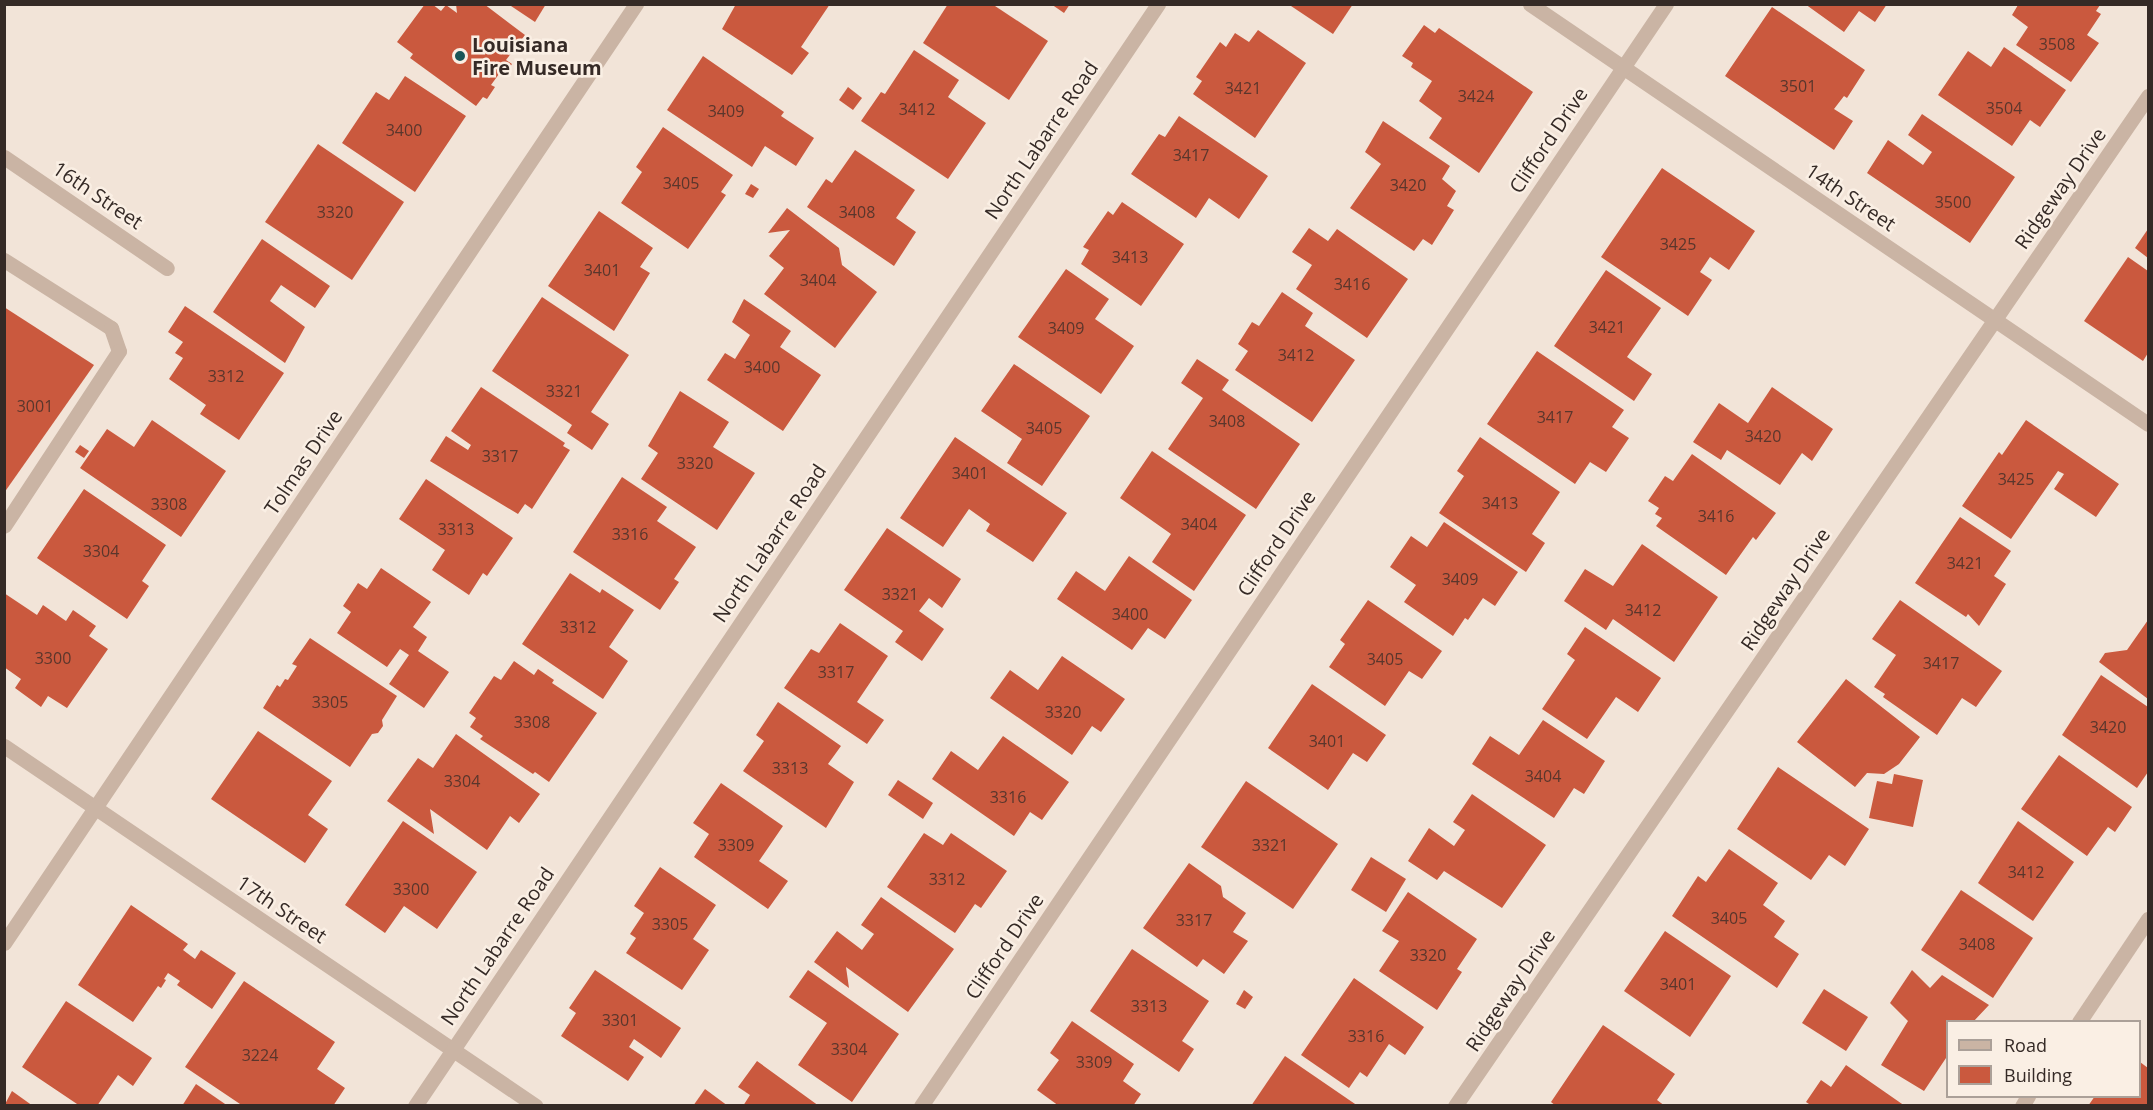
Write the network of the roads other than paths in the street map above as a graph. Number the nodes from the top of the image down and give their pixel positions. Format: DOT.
graph roads {
  1 [pos="636,4"];
  2 [pos="1158,4"];
  3 [pos="1530,4"];
  4 [pos="1666,4"];
  5 [pos="1623,67"];
  6 [pos="2148,96"];
  7 [pos="4,157"];
  8 [pos="4,260"];
  9 [pos="167,268"];
  10 [pos="1994,320"];
  11 [pos="2148,424"];
  12 [pos="4,526"];
  13 [pos="4,746"];
  14 [pos="95,808"];
  15 [pos="2148,919"];
  16 [pos="4,943"];
  17 [pos="2080,1020"];
  18 [pos="452,1050"];
  19 [pos="415,1106"];
  20 [pos="536,1106"];
  21 [pos="921,1106"];
  22 [pos="1455,1106"];
  1 -- 14 [label="street, Tolmas Drive"];
  2 -- 18 [label="street, North Labarre Road"];
  3 -- 5 [label="street, 14th Street"];
  4 -- 5 [label="street, Clifford Drive"];
  5 -- 10 [label="street, 14th Street"];
  5 -- 21 [label="street, Clifford Drive"];
  6 -- 10 [label="street, Ridgeway Drive"];
  7 -- 9 [label="street, 16th Street"];
  8 -- 12 [label="street"];
  10 -- 11 [label="street, 14th Street"];
  10 -- 22 [label="street, Ridgeway Drive"];
  13 -- 14 [label="street, 17th Street"];
  14 -- 16 [label="street, Tolmas Drive"];
  14 -- 18 [label="street, 17th Street"];
  15 -- 17 [label="street"];
  18 -- 19 [label="street, North Labarre Road"];
  18 -- 20 [label="street, 17th Street"];
}
